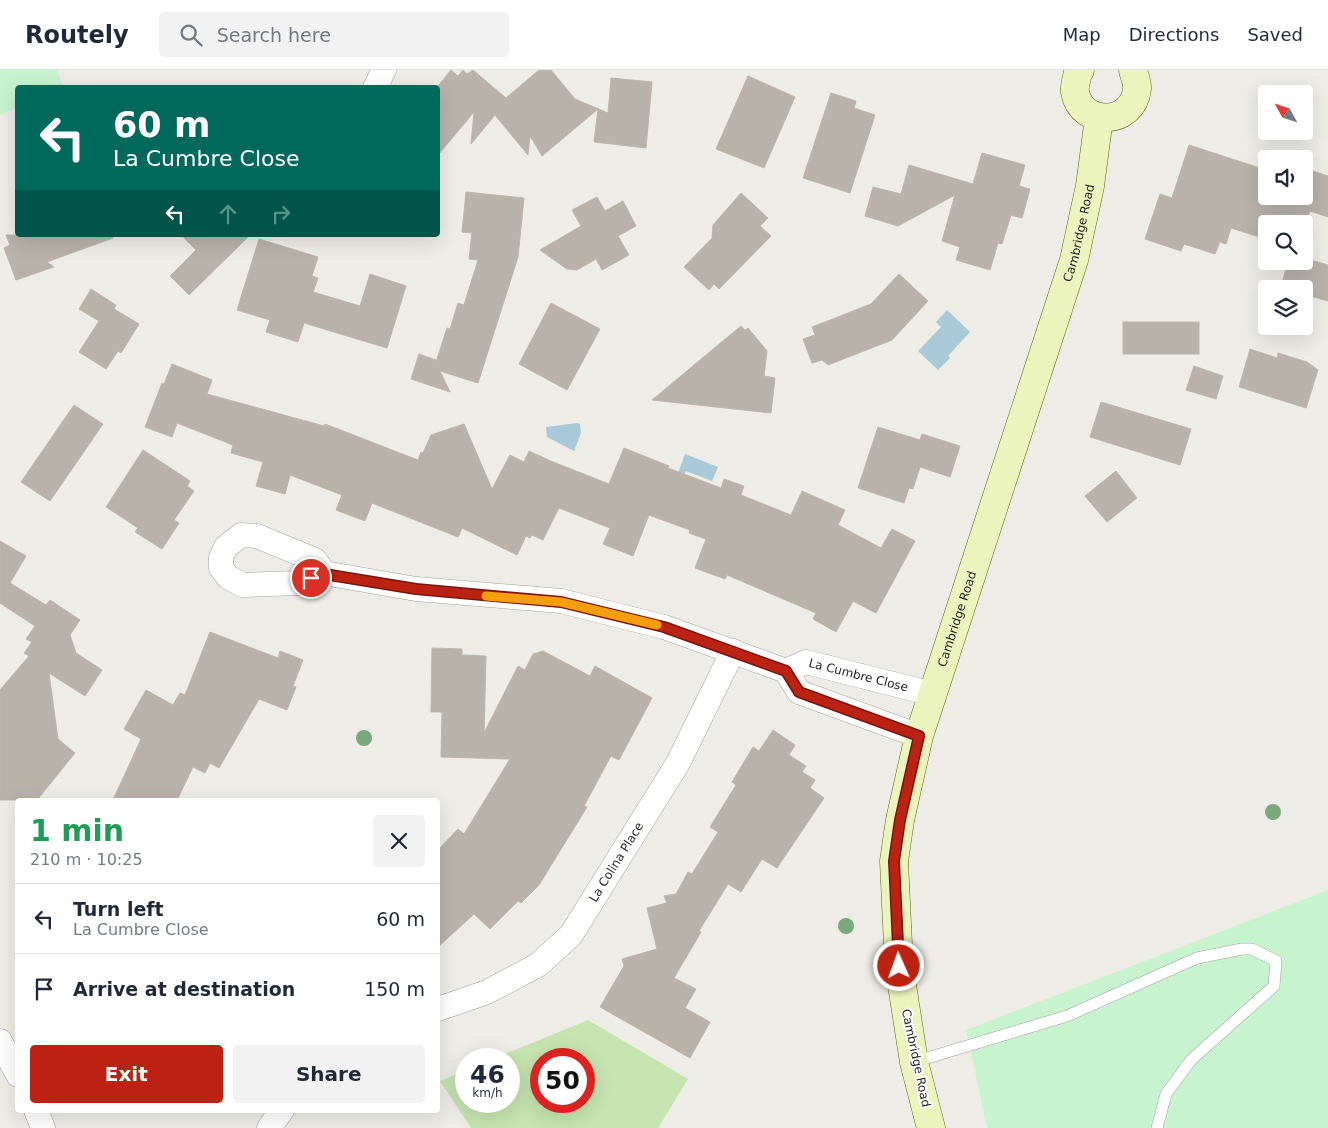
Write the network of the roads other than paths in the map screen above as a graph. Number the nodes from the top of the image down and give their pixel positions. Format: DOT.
graph roads {
  1 [pos="384,70"];
  2 [pos="1132,70"];
  3 [pos="1075,71"];
  4 [pos="376,85"];
  5 [pos="1099,118"];
  6 [pos="324,574"];
  7 [pos="733,651"];
  8 [pos="786,671"];
  9 [pos="933,694"];
  10 [pos="919,736"];
  11 [pos="440,1008"];
  12 [pos="0,1041"];
  13 [pos="914,1062"];
  14 [pos="15,1069"];
  15 [pos="37,1113"];
  16 [pos="280,1113"];
  17 [pos="44,1128"];
  18 [pos="269,1128"];
  19 [pos="931,1128"];
  20 [pos="1157,1128"];
  1 -- 4 [label="street"];
  2 -- 5 [label="main road"];
  3 -- 5 [label="main road"];
  5 -- 9 [label="main road, Cambridge Road"];
  6 -- 7 [label="street"];
  7 -- 8 [label="street"];
  7 -- 11 [label="street, La Colina Place"];
  8 -- 9 [label="street, La Cumbre Close"];
  8 -- 10 [label="street, La Cumbre Close"];
  9 -- 10 [label="main road, Cambridge Road"];
  10 -- 13 [label="main road, Cambridge Road"];
  12 -- 14 [label="street"];
  13 -- 19 [label="main road, Cambridge Road"];
  13 -- 20 [label="lane"];
  15 -- 17 [label="street"];
  16 -- 18 [label="street"];
}
